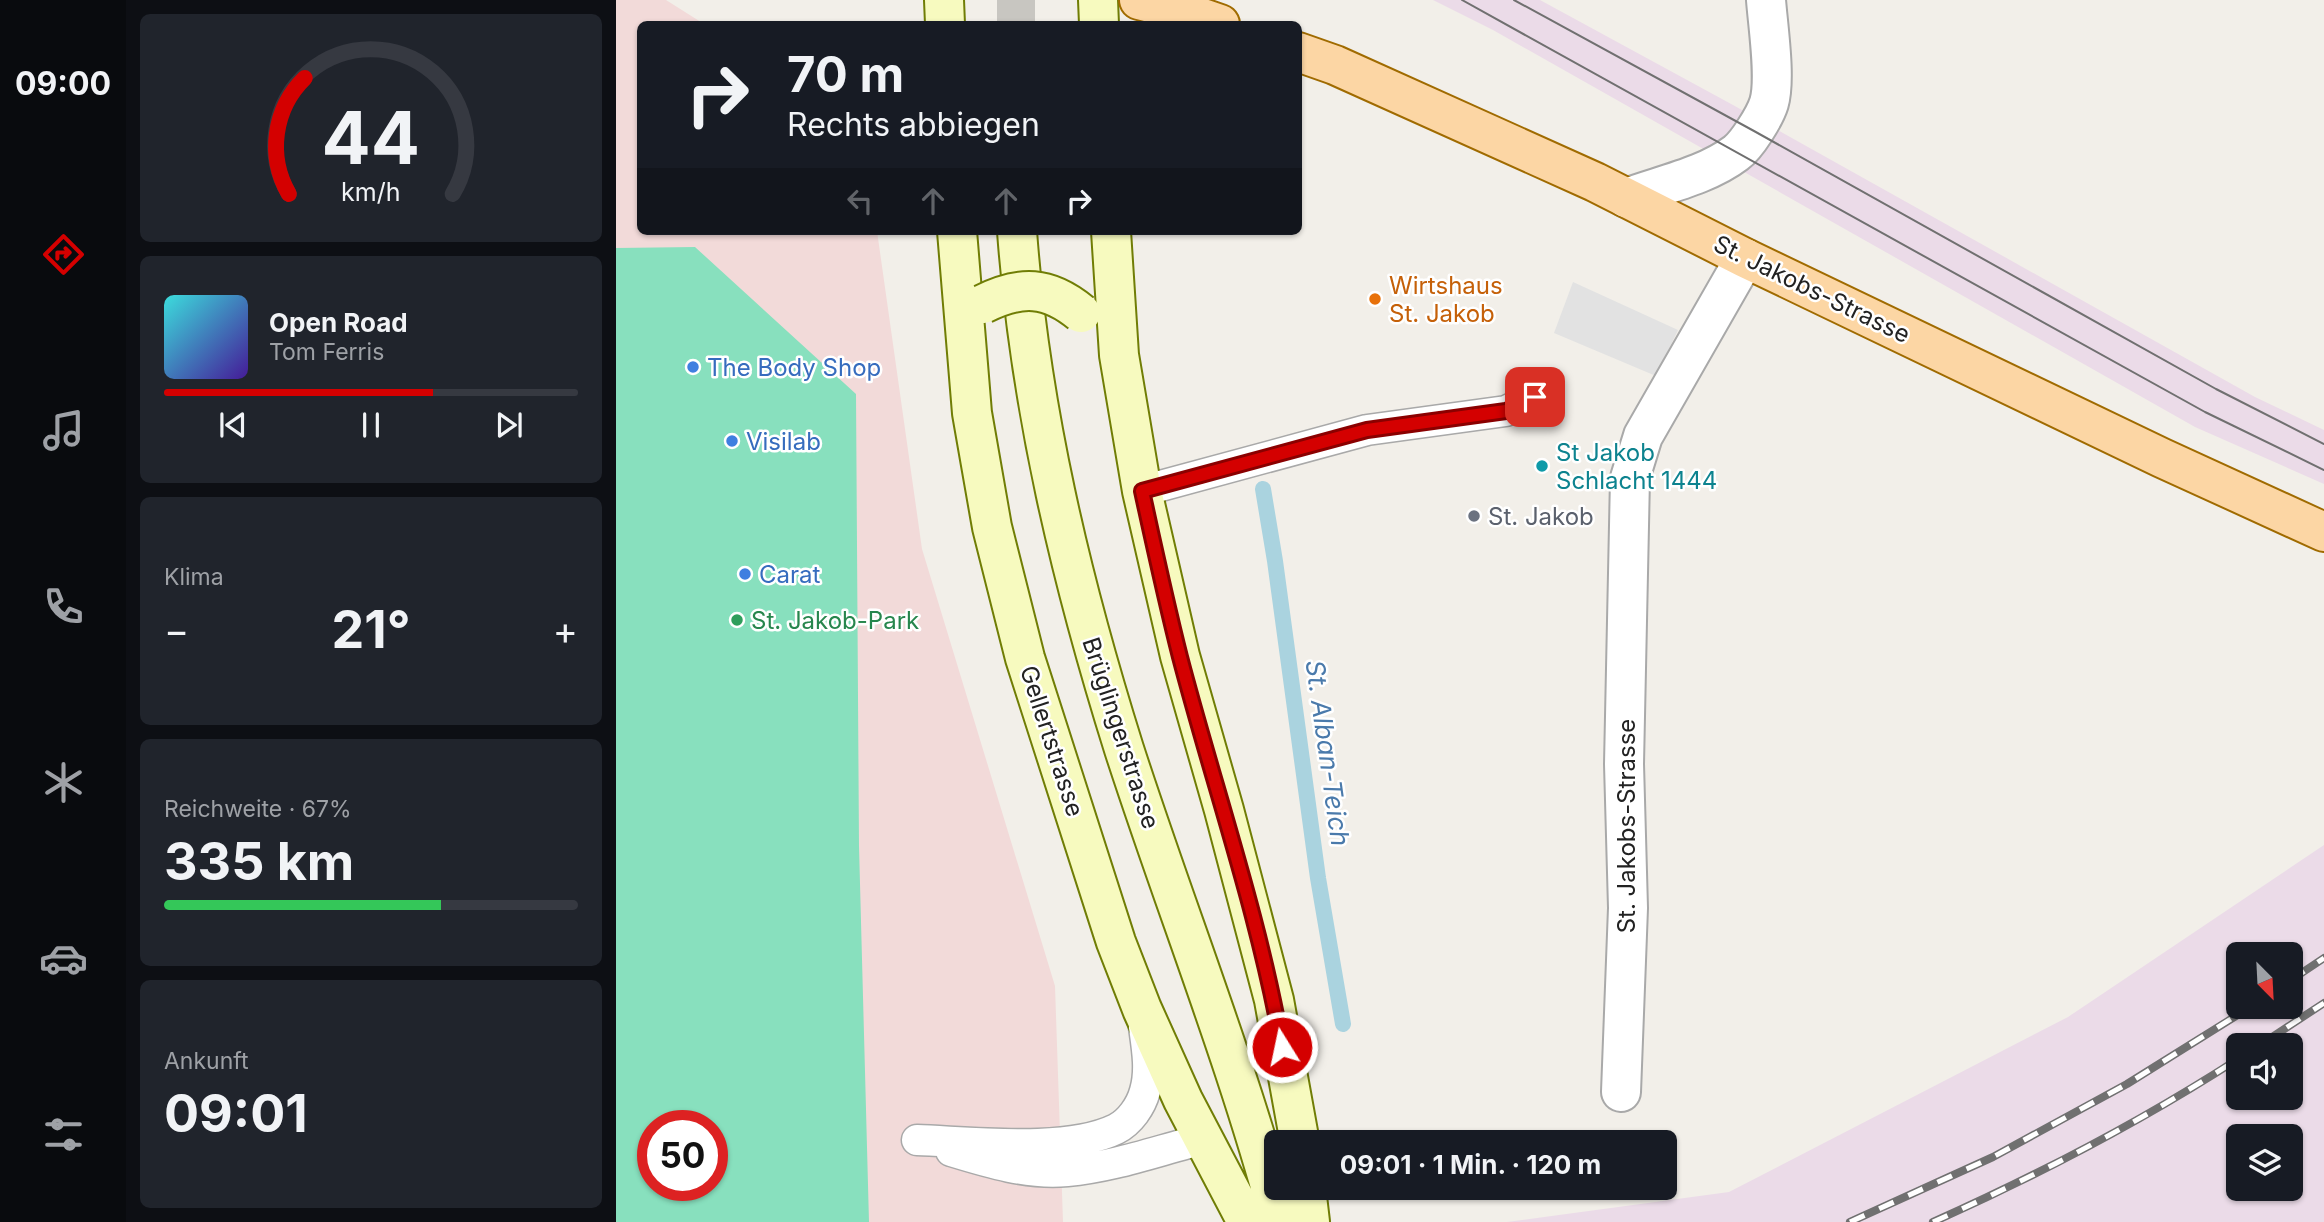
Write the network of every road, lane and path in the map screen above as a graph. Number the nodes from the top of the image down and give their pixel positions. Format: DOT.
graph roads {
  1 [pos="944,0"];
  2 [pos="1098,0"];
  3 [pos="1139,0"];
  4 [pos="1766,0"];
  5 [pos="945,21"];
  6 [pos="1099,21"];
  7 [pos="1211,21"];
  8 [pos="1302,55"];
  9 [pos="1317,68"];
  10 [pos="1626,198"];
  11 [pos="958,235"];
  12 [pos="1017,235"];
  13 [pos="1111,235"];
  14 [pos="1745,258"];
  15 [pos="973,314"];
  16 [pos="1119,355"];
  17 [pos="1535,397"];
  18 [pos="1142,491"];
  19 [pos="2324,532"];
  20 [pos="1142,1009"];
  21 [pos="1621,1092"];
  22 [pos="1298,1130"];
  23 [pos="1204,1139"];
  24 [pos="1307,1200"];
  25 [pos="1247,1222"];
  26 [pos="1280,1222"];
  27 [pos="1310,1222"];
  1 -- 5 [label="main road"];
  2 -- 6 [label="main road"];
  3 -- 7 [label="main road"];
  4 -- 10 [label="street"];
  8 -- 9 [label="main road, St. Jakobs-Strasse"];
  9 -- 10 [label="main road, St. Jakobs-Strasse"];
  10 -- 14 [label="main road, St. Jakobs-Strasse"];
  11 -- 15 [label="main road, Gellertstrasse"];
  12 -- 26 [label="main road, Brüglingerstrasse"];
  13 -- 16 [label="main road"];
  14 -- 19 [label="main road, St. Jakobs-Strasse"];
  14 -- 21 [label="street, St. Jakobs-Strasse"];
  15 -- 16 [label="main road, bridge"];
  15 -- 20 [label="main road, Gellertstrasse"];
  16 -- 18 [label="main road"];
  17 -- 18 [label="lane"];
  18 -- 22 [label="main road"];
  20 -- 23 [label="main road, Gellertstrasse"];
  20 -- 23 [label="lane"];
  23 -- 25 [label="main road, Gellertstrasse"];
  24 -- 27 [label="main road"];
}
